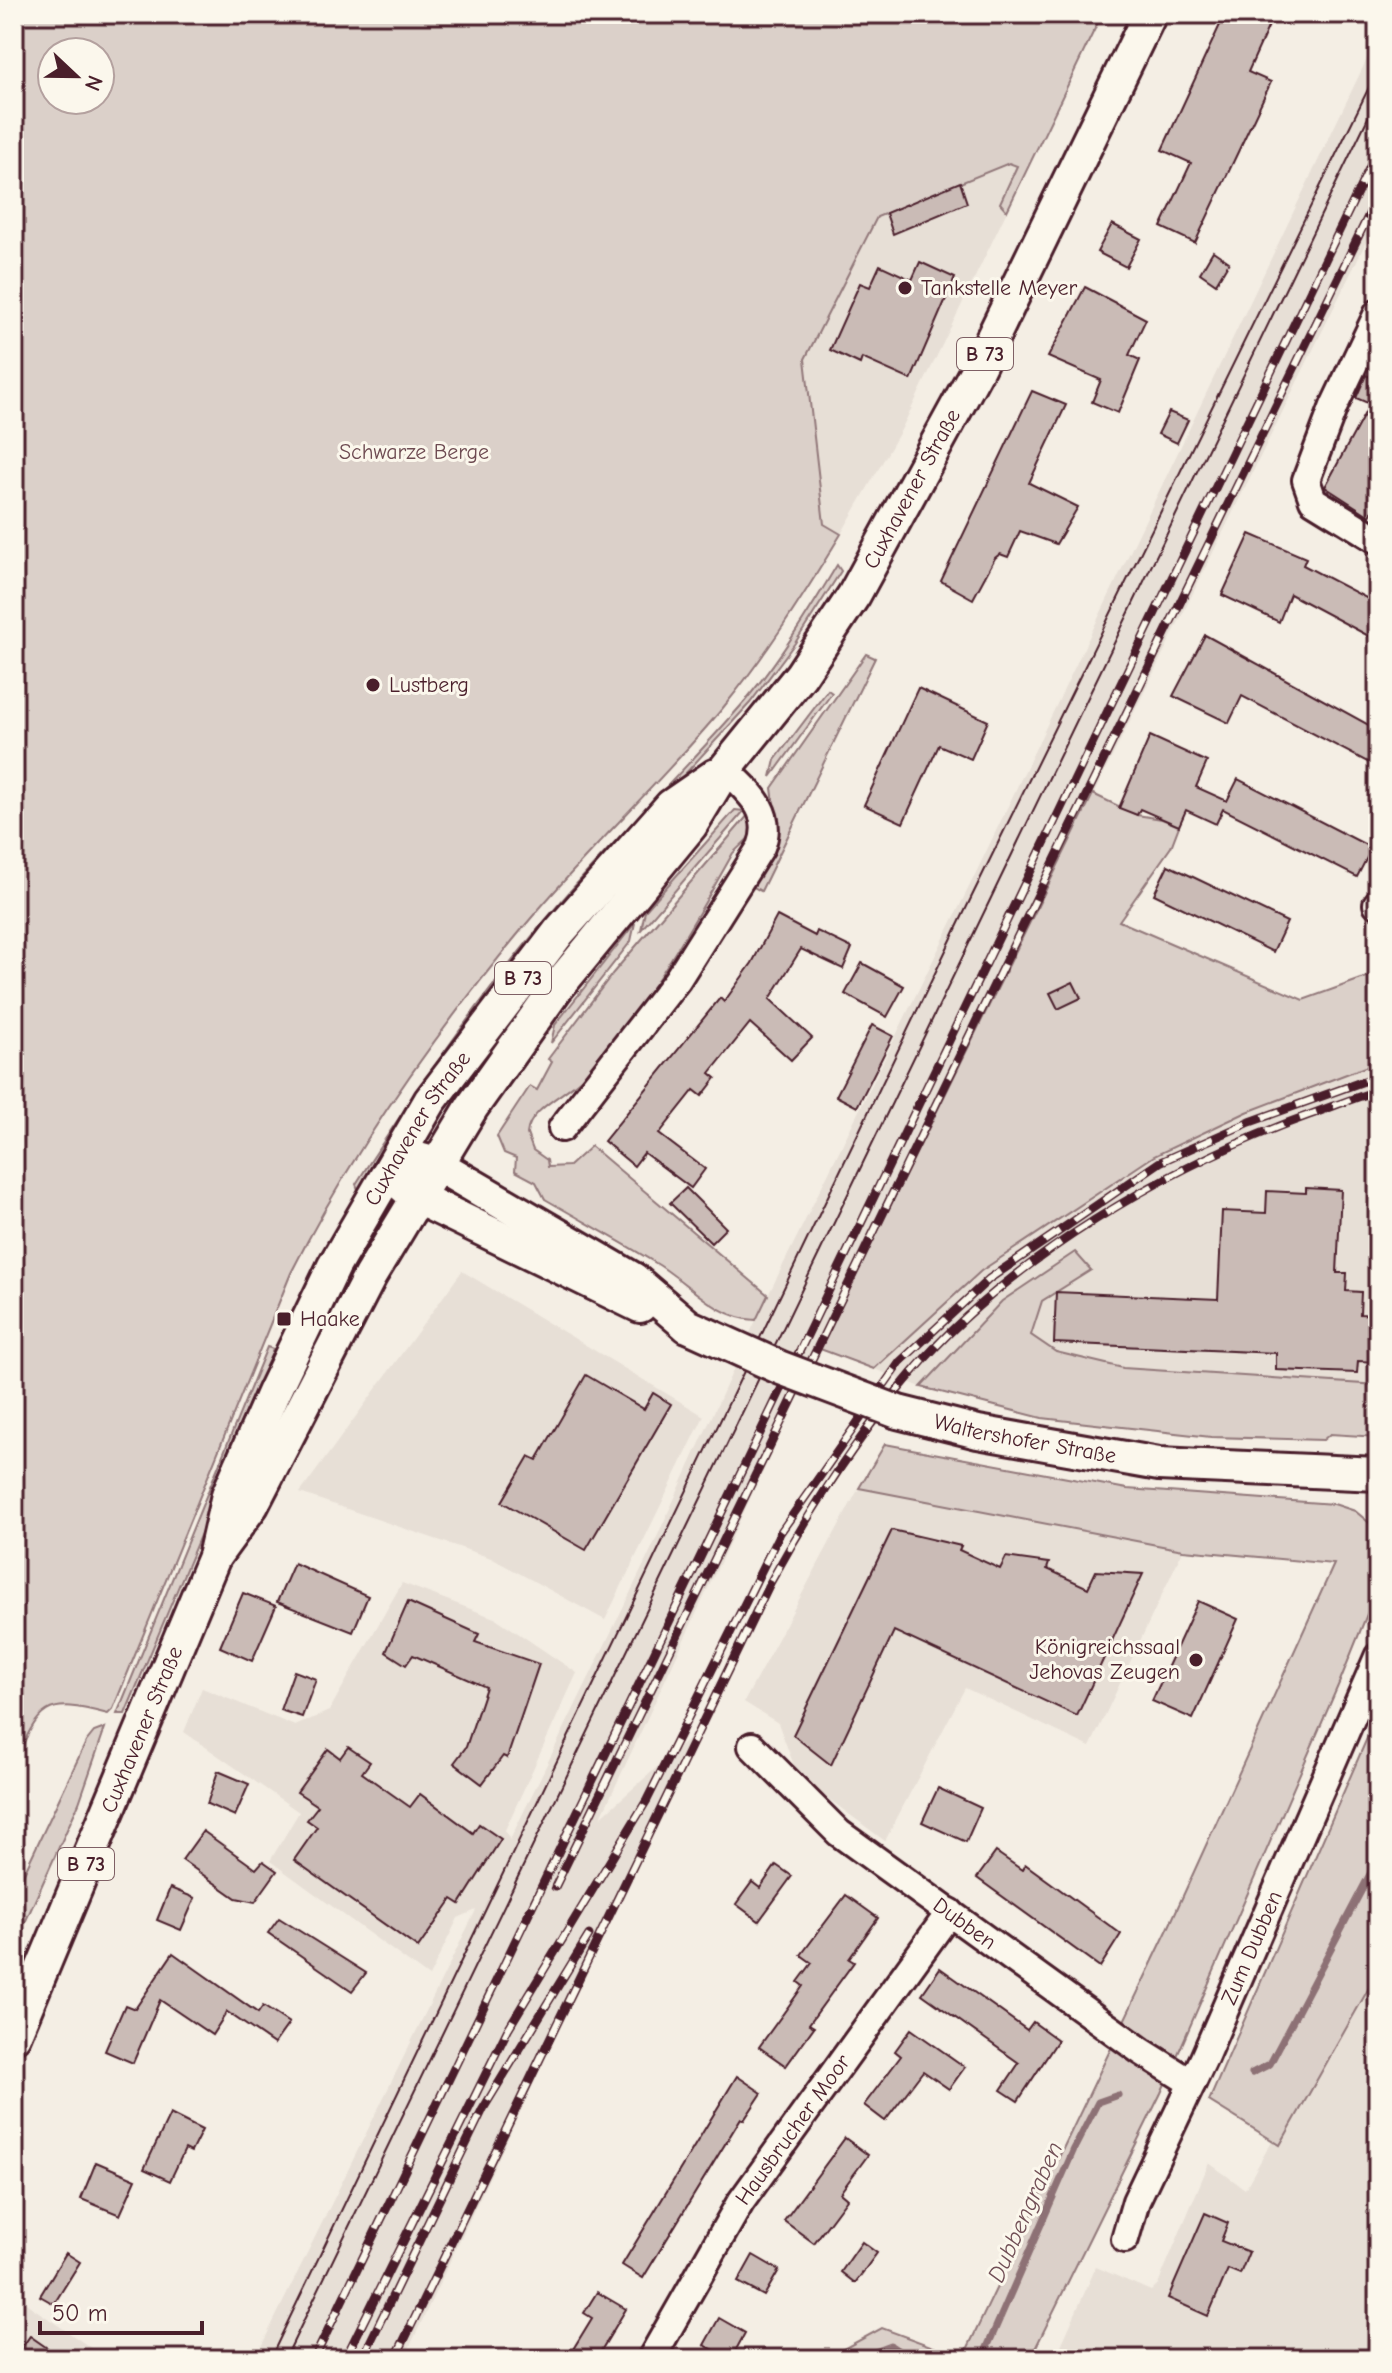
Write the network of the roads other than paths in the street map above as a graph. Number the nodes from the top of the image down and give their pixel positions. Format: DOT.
graph roads {
  1 [pos="1150,14"];
  2 [pos="1378,313"];
  3 [pos="1378,540"];
  4 [pos="725,769"];
  5 [pos="562,1128"];
  6 [pos="391,1162"];
  7 [pos="436,1164"];
  8 [pos="416,1197"];
  9 [pos="688,1326"];
  10 [pos="1378,1474"];
  11 [pos="214,1557"];
  12 [pos="1378,1657"];
  13 [pos="752,1746"];
  14 [pos="950,1912"];
  15 [pos="14,2036"];
  16 [pos="1192,2083"];
  17 [pos="1125,2239"];
  18 [pos="651,2359"];
  1 -- 4 [label="main road, Cuxhavener Straße / B 73"];
  2 -- 3 [label="street"];
  4 -- 5 [label="street"];
  4 -- 6 [label="main road, Cuxhavener Straße / B 73"];
  4 -- 7 [label="main road, Cuxhavener Straße / B 73"];
  6 -- 7 [label="main road"];
  6 -- 8 [label="main road"];
  6 -- 11 [label="main road, Cuxhavener Straße / B 73"];
  7 -- 8 [label="main road, Cuxhavener Straße / B 73"];
  7 -- 9 [label="main road, Waltershofer Straße"];
  8 -- 9 [label="main road, Waltershofer Straße"];
  8 -- 11 [label="main road, Cuxhavener Straße / B 73"];
  9 -- 10 [label="main road, Waltershofer Straße, bridge"];
  11 -- 15 [label="main road, Cuxhavener Straße / B 73"];
  12 -- 16 [label="street, Zum Dubben"];
  13 -- 14 [label="street, Dubben"];
  14 -- 16 [label="street, Dubben"];
  14 -- 18 [label="street, Hausbrucher Moor"];
  16 -- 17 [label="street, Zum Dubben"];
}
